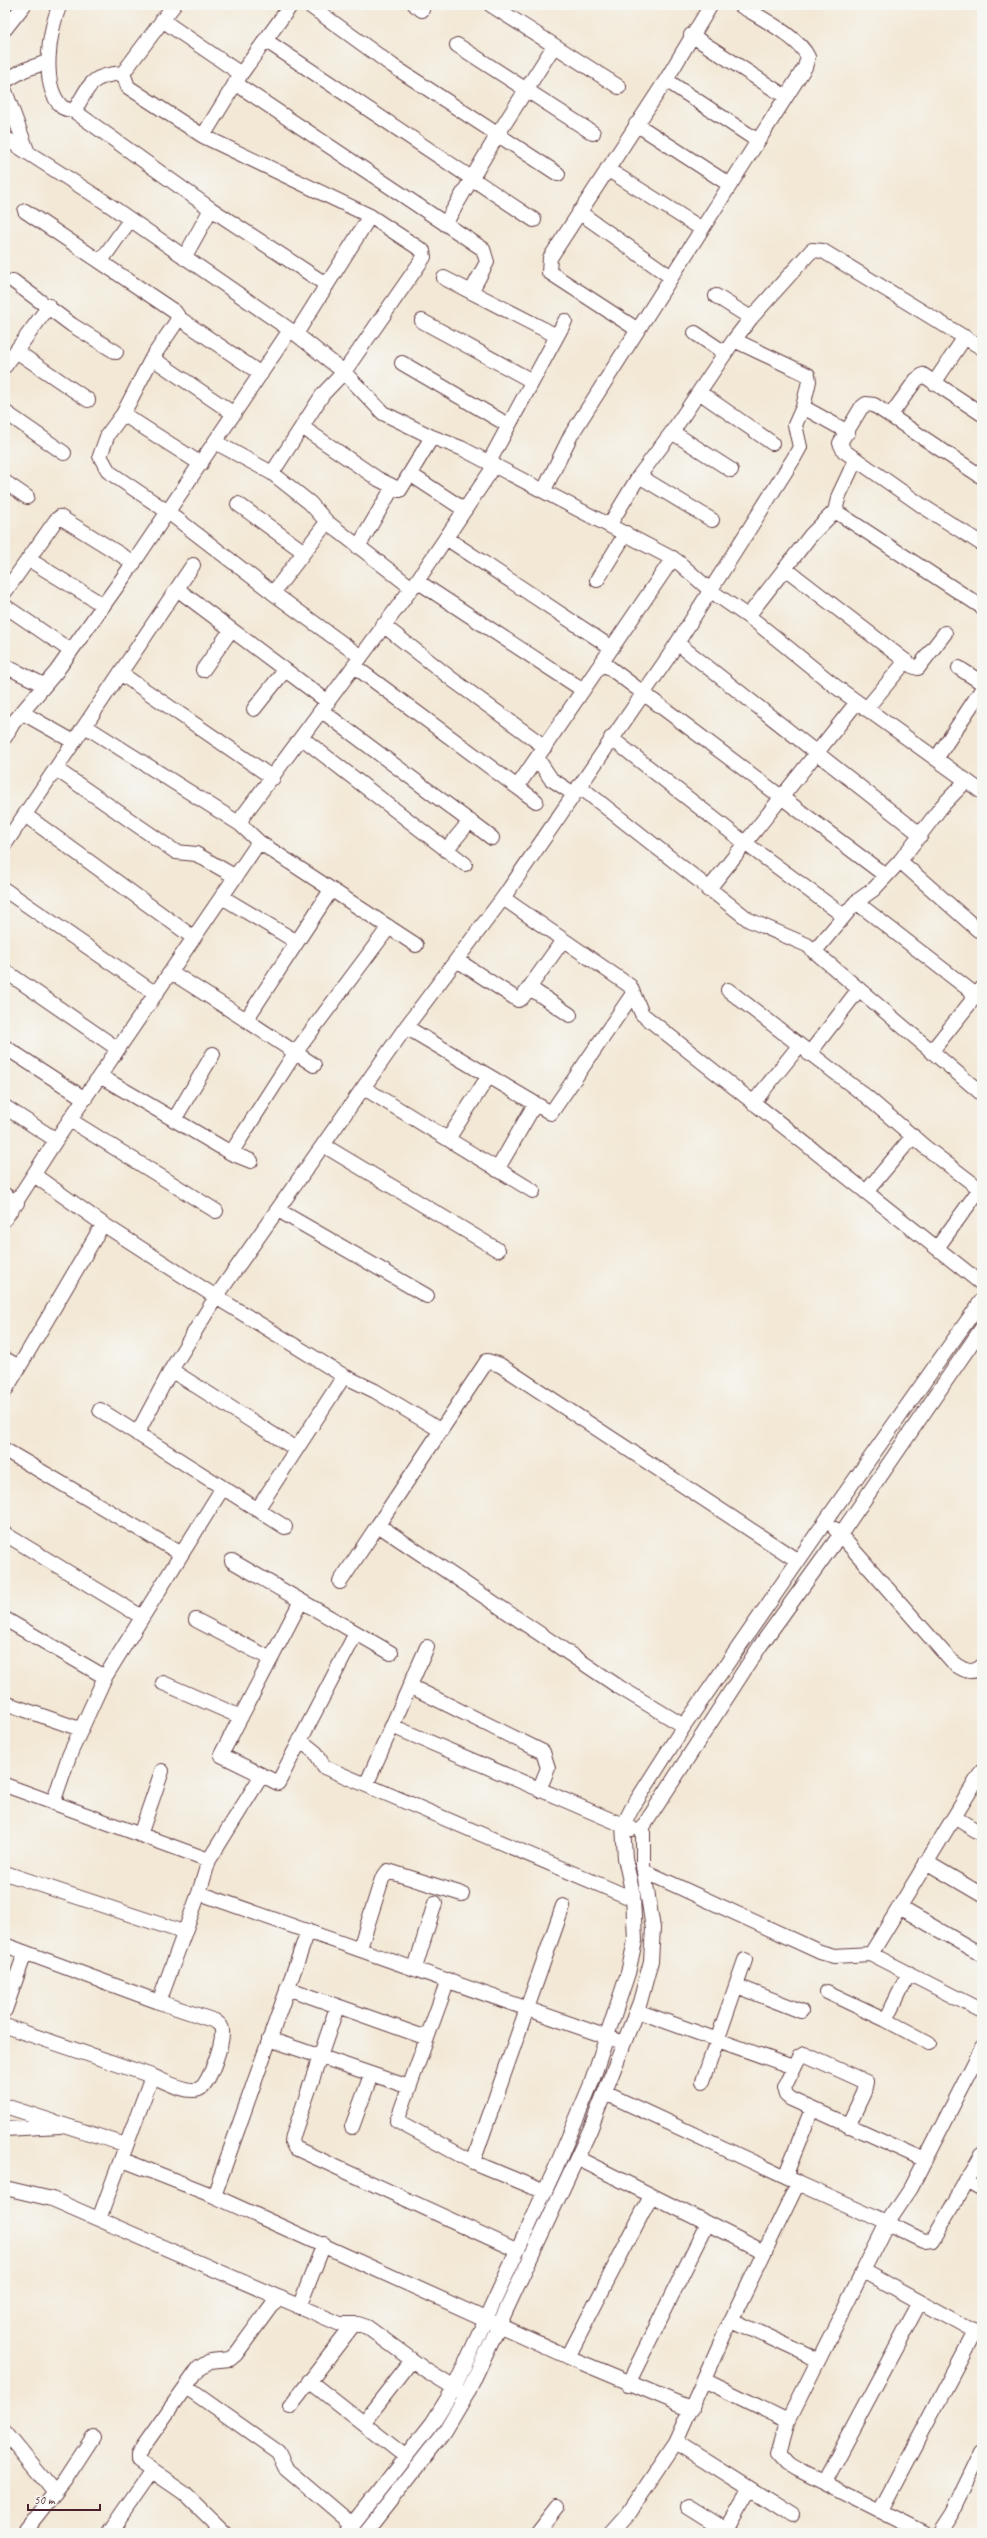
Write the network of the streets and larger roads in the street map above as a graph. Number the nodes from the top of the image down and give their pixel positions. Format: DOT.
graph roads {
  1 [pos="24,5"];
  2 [pos="60,5"];
  3 [pos="174,5"];
  4 [pos="309,5"];
  5 [pos="491,5"];
  6 [pos="711,5"];
  7 [pos="740,5"];
  8 [pos="290,6"];
  9 [pos="162,20"];
  10 [pos="8,26"];
  11 [pos="691,35"];
  12 [pos="265,40"];
  13 [pos="5,42"];
  14 [pos="457,45"];
  15 [pos="554,46"];
  16 [pos="48,62"];
  17 [pos="123,73"];
  18 [pos="238,78"];
  19 [pos="666,80"];
  20 [pos="5,81"];
  21 [pos="619,87"];
  22 [pos="527,89"];
  23 [pos="5,91"];
  24 [pos="786,97"];
  25 [pos="74,112"];
  26 [pos="636,124"];
  27 [pos="593,133"];
  28 [pos="498,134"];
  29 [pos="203,136"];
  30 [pos="5,138"];
  31 [pos="758,141"];
  32 [pos="28,153"];
  33 [pos="607,169"];
  34 [pos="558,174"];
  35 [pos="473,177"];
  36 [pos="730,185"];
  37 [pos="211,209"];
  38 [pos="25,211"];
  39 [pos="579,212"];
  40 [pos="370,216"];
  41 [pos="130,220"];
  42 [pos="534,220"];
  43 [pos="445,224"];
  44 [pos="702,229"];
  45 [pos="184,258"];
  46 [pos="101,261"];
  47 [pos="444,278"];
  48 [pos="671,278"];
  49 [pos="13,281"];
  50 [pos="327,284"];
  51 [pos="471,292"];
  52 [pos="716,296"];
  53 [pos="49,306"];
  54 [pos="179,318"];
  55 [pos="751,318"];
  56 [pos="422,321"];
  57 [pos="565,321"];
  58 [pos="638,330"];
  59 [pos="293,332"];
  60 [pos="695,333"];
  61 [pos="557,336"];
  62 [pos="965,338"];
  63 [pos="734,340"];
  64 [pos="982,348"];
  65 [pos="16,351"];
  66 [pos="116,352"];
  67 [pos="725,354"];
  68 [pos="152,358"];
  69 [pos="402,363"];
  70 [pos="5,366"];
  71 [pos="344,372"];
  72 [pos="261,374"];
  73 [pos="532,381"];
  74 [pos="934,383"];
  75 [pos="699,392"];
  76 [pos="88,400"];
  77 [pos="803,407"];
  78 [pos="5,412"];
  79 [pos="123,414"];
  80 [pos="234,414"];
  81 [pos="982,414"];
  82 [pos="890,416"];
  83 [pos="508,425"];
  84 [pos="302,427"];
  85 [pos="672,432"];
  86 [pos="848,432"];
  87 [pos="432,437"];
  88 [pos="215,442"];
  89 [pos="772,443"];
  90 [pos="64,453"];
  91 [pos="856,459"];
  92 [pos="492,463"];
  93 [pos="201,464"];
  94 [pos="731,470"];
  95 [pos="272,473"];
  96 [pos="410,474"];
  97 [pos="639,476"];
  98 [pos="982,477"];
  99 [pos="5,482"];
  100 [pos="393,487"];
  101 [pos="544,490"];
  102 [pos="27,497"];
  103 [pos="238,504"];
  104 [pos="465,510"];
  105 [pos="835,511"];
  106 [pos="168,512"];
  107 [pos="712,520"];
  108 [pos="327,522"];
  109 [pos="610,524"];
  110 [pos="626,533"];
  111 [pos="446,538"];
  112 [pos="982,544"];
  113 [pos="358,547"];
  114 [pos="304,552"];
  115 [pos="673,558"];
  116 [pos="28,559"];
  117 [pos="134,563"];
  118 [pos="193,565"];
  119 [pos="786,569"];
  120 [pos="597,580"];
  121 [pos="414,584"];
  122 [pos="177,589"];
  123 [pos="711,591"];
  124 [pos="5,592"];
  125 [pos="273,593"];
  126 [pos="5,606"];
  127 [pos="103,606"];
  128 [pos="982,607"];
  129 [pos="748,616"];
  130 [pos="383,625"];
  131 [pos="231,630"];
  132 [pos="945,633"];
  133 [pos="677,643"];
  134 [pos="612,648"];
  135 [pos="71,651"];
  136 [pos="906,660"];
  137 [pos="357,662"];
  138 [pos="602,662"];
  139 [pos="5,666"];
  140 [pos="959,668"];
  141 [pos="203,670"];
  142 [pos="286,670"];
  143 [pos="120,673"];
  144 [pos="982,683"];
  145 [pos="44,685"];
  146 [pos="982,689"];
  147 [pos="583,690"];
  148 [pos="643,692"];
  149 [pos="862,706"];
  150 [pos="325,707"];
  151 [pos="254,709"];
  152 [pos="23,713"];
  153 [pos="9,721"];
  154 [pos="85,726"];
  155 [pos="5,737"];
  156 [pos="302,738"];
  157 [pos="611,738"];
  158 [pos="74,742"];
  159 [pos="541,752"];
  160 [pos="816,754"];
  161 [pos="936,759"];
  162 [pos="56,769"];
  163 [pos="273,778"];
  164 [pos="966,781"];
  165 [pos="517,787"];
  166 [pos="576,790"];
  167 [pos="982,792"];
  168 [pos="782,798"];
  169 [pos="536,801"];
  170 [pos="25,815"];
  171 [pos="470,821"];
  172 [pos="240,824"];
  173 [pos="921,835"];
  174 [pos="492,838"];
  175 [pos="259,842"];
  176 [pos="745,843"];
  177 [pos="5,844"];
  178 [pos="446,850"];
  179 [pos="900,861"];
  180 [pos="465,864"];
  181 [pos="886,876"];
  182 [pos="236,877"];
  183 [pos="5,890"];
  184 [pos="330,890"];
  185 [pos="708,890"];
  186 [pos="222,897"];
  187 [pos="503,898"];
  188 [pos="856,902"];
  189 [pos="844,916"];
  190 [pos="389,927"];
  191 [pos="981,930"];
  192 [pos="194,938"];
  193 [pos="563,940"];
  194 [pos="297,942"];
  195 [pos="416,945"];
  196 [pos="814,952"];
  197 [pos="457,960"];
  198 [pos="5,971"];
  199 [pos="171,972"];
  200 [pos="530,988"];
  201 [pos="859,989"];
  202 [pos="728,990"];
  203 [pos="156,994"];
  204 [pos="632,995"];
  205 [pos="978,997"];
  206 [pos="570,1015"];
  207 [pos="246,1020"];
  208 [pos="406,1027"];
  209 [pos="5,1047"];
  210 [pos="118,1049"];
  211 [pos="804,1050"];
  212 [pos="931,1052"];
  213 [pos="295,1053"];
  214 [pos="212,1054"];
  215 [pos="314,1065"];
  216 [pos="100,1076"];
  217 [pos="488,1077"];
  218 [pos="364,1088"];
  219 [pos="982,1094"];
  220 [pos="85,1098"];
  221 [pos="754,1103"];
  222 [pos="535,1104"];
  223 [pos="5,1107"];
  224 [pos="70,1120"];
  225 [pos="174,1120"];
  226 [pos="913,1136"];
  227 [pos="448,1139"];
  228 [pos="56,1140"];
  229 [pos="323,1145"];
  230 [pos="232,1153"];
  231 [pos="251,1161"];
  232 [pos="497,1170"];
  233 [pos="34,1175"];
  234 [pos="981,1187"];
  235 [pos="533,1191"];
  236 [pos="866,1192"];
  237 [pos="5,1195"];
  238 [pos="17,1203"];
  239 [pos="278,1210"];
  240 [pos="216,1212"];
  241 [pos="5,1219"];
  242 [pos="103,1224"];
  243 [pos="937,1248"];
  244 [pos="498,1250"];
  245 [pos="982,1284"];
  246 [pos="427,1296"];
  247 [pos="216,1297"];
  248 [pos="982,1300"];
  249 [pos="982,1328"];
  250 [pos="5,1359"];
  251 [pos="19,1367"];
  252 [pos="171,1370"];
  253 [pos="344,1376"];
  254 [pos="5,1391"];
  255 [pos="100,1410"];
  256 [pos="440,1430"];
  257 [pos="137,1434"];
  258 [pos="296,1449"];
  259 [pos="5,1450"];
  260 [pos="222,1489"];
  261 [pos="257,1510"];
  262 [pos="827,1519"];
  263 [pos="378,1525"];
  264 [pos="285,1527"];
  265 [pos="5,1534"];
  266 [pos="840,1535"];
  267 [pos="180,1553"];
  268 [pos="232,1561"];
  269 [pos="798,1561"];
  270 [pos="340,1582"];
  271 [pos="301,1601"];
  272 [pos="142,1617"];
  273 [pos="5,1619"];
  274 [pos="196,1620"];
  275 [pos="356,1633"];
  276 [pos="427,1647"];
  277 [pos="390,1653"];
  278 [pos="271,1659"];
  279 [pos="982,1666"];
  280 [pos="105,1677"];
  281 [pos="163,1683"];
  282 [pos="410,1686"];
  283 [pos="5,1703"];
  284 [pos="241,1717"];
  285 [pos="392,1726"];
  286 [pos="684,1726"];
  287 [pos="80,1729"];
  288 [pos="300,1740"];
  289 [pos="162,1771"];
  290 [pos="981,1774"];
  291 [pos="262,1775"];
  292 [pos="366,1785"];
  293 [pos="5,1786"];
  294 [pos="539,1790"];
  295 [pos="53,1803"];
  296 [pos="954,1817"];
  297 [pos="623,1826"];
  298 [pos="642,1832"];
  299 [pos="982,1834"];
  300 [pos="140,1835"];
  301 [pos="209,1860"];
  302 [pos="926,1862"];
  303 [pos="644,1871"];
  304 [pos="5,1873"];
  305 [pos="199,1893"];
  306 [pos="462,1894"];
  307 [pos="982,1895"];
  308 [pos="633,1899"];
  309 [pos="435,1903"];
  310 [pos="563,1906"];
  311 [pos="899,1908"];
  312 [pos="308,1931"];
  313 [pos="183,1932"];
  314 [pos="5,1945"];
  315 [pos="360,1948"];
  316 [pos="26,1953"];
  317 [pos="871,1954"];
  318 [pos="982,1955"];
  319 [pos="745,1960"];
  320 [pos="415,1968"];
  321 [pos="909,1973"];
  322 [pos="448,1980"];
  323 [pos="737,1986"];
  324 [pos="288,1988"];
  325 [pos="827,1992"];
  326 [pos="159,2002"];
  327 [pos="337,2007"];
  328 [pos="527,2008"];
  329 [pos="5,2010"];
  330 [pos="636,2011"];
  331 [pos="801,2011"];
  332 [pos="982,2011"];
  333 [pos="886,2020"];
  334 [pos="5,2026"];
  335 [pos="608,2037"];
  336 [pos="427,2038"];
  337 [pos="270,2039"];
  338 [pos="716,2041"];
  339 [pos="624,2042"];
  340 [pos="929,2043"];
  341 [pos="982,2048"];
  342 [pos="321,2057"];
  343 [pos="794,2068"];
  344 [pos="371,2075"];
  345 [pos="152,2076"];
  346 [pos="703,2081"];
  347 [pos="409,2087"];
  348 [pos="605,2093"];
  349 [pos="5,2106"];
  350 [pos="812,2109"];
  351 [pos="68,2126"];
  352 [pos="848,2126"];
  353 [pos="352,2127"];
  354 [pos="5,2129"];
  355 [pos="126,2145"];
  356 [pos="982,2154"];
  357 [pos="577,2158"];
  358 [pos="123,2160"];
  359 [pos="925,2160"];
  360 [pos="473,2162"];
  361 [pos="793,2181"];
  362 [pos="966,2181"];
  363 [pos="5,2188"];
  364 [pos="982,2190"];
  365 [pos="545,2192"];
  366 [pos="214,2196"];
  367 [pos="651,2196"];
  368 [pos="99,2219"];
  369 [pos="887,2223"];
  370 [pos="707,2224"];
  371 [pos="324,2244"];
  372 [pos="516,2250"];
  373 [pos="764,2252"];
  374 [pos="864,2271"];
  375 [pos="281,2298"];
  376 [pos="920,2302"];
  377 [pos="299,2307"];
  378 [pos="485,2319"];
  379 [pos="732,2320"];
  380 [pos="354,2324"];
  381 [pos="499,2325"];
  382 [pos="978,2334"];
  383 [pos="568,2357"];
  384 [pos="412,2360"];
  385 [pos="818,2360"];
  386 [pos="704,2380"];
  387 [pos="309,2381"];
  388 [pos="628,2384"];
  389 [pos="186,2387"];
  390 [pos="454,2388"];
  391 [pos="467,2394"];
  392 [pos="290,2407"];
  393 [pos="692,2409"];
  394 [pos="788,2421"];
  395 [pos="363,2423"];
  396 [pos="5,2432"];
  397 [pos="93,2437"];
  398 [pos="676,2442"];
  399 [pos="982,2451"];
  400 [pos="406,2457"];
  401 [pos="152,2471"];
  402 [pos="824,2482"];
  403 [pos="750,2490"];
  404 [pos="55,2493"];
  405 [pos="558,2506"];
  406 [pos="688,2506"];
  407 [pos="881,2510"];
  408 [pos="792,2515"];
  409 [pos="349,2529"];
  410 [pos="729,2532"];
  411 [pos="23,2533"];
  412 [pos="109,2533"];
  413 [pos="225,2533"];
  414 [pos="365,2533"];
  415 [pos="537,2533"];
  416 [pos="611,2533"];
  417 [pos="924,2533"];
  418 [pos="939,2533"];
  1 -- 10 [label="street"];
  2 -- 16 [label="street"];
  3 -- 9 [label="street"];
  4 -- 28 [label="street"];
  5 -- 15 [label="street"];
  6 -- 11 [label="street"];
  7 -- 24 [label="street"];
  8 -- 12 [label="street"];
  9 -- 17 [label="street"];
  9 -- 18 [label="street"];
  10 -- 13 [label="street"];
  11 -- 19 [label="street"];
  11 -- 24 [label="street"];
  12 -- 18 [label="street"];
  12 -- 35 [label="street"];
  14 -- 22 [label="street"];
  15 -- 21 [label="street"];
  15 -- 22 [label="street"];
  16 -- 20 [label="street"];
  16 -- 25 [label="street"];
  17 -- 25 [label="street"];
  17 -- 29 [label="street"];
  18 -- 29 [label="street"];
  18 -- 43 [label="street"];
  19 -- 26 [label="street"];
  19 -- 31 [label="street"];
  22 -- 27 [label="street"];
  22 -- 28 [label="street"];
  23 -- 32 [label="street"];
  24 -- 31 [label="street"];
  25 -- 37 [label="street"];
  26 -- 33 [label="street"];
  26 -- 36 [label="street"];
  28 -- 34 [label="street"];
  28 -- 35 [label="street"];
  29 -- 40 [label="street"];
  30 -- 32 [label="street"];
  31 -- 36 [label="street"];
  32 -- 41 [label="street"];
  33 -- 39 [label="street"];
  33 -- 44 [label="street"];
  35 -- 42 [label="street"];
  35 -- 43 [label="street"];
  36 -- 44 [label="street"];
  37 -- 45 [label="street"];
  37 -- 50 [label="street"];
  38 -- 46 [label="street"];
  39 -- 48 [label="street"];
  39 -- 58 [label="street"];
  40 -- 50 [label="street"];
  40 -- 71 [label="street"];
  41 -- 45 [label="street"];
  41 -- 46 [label="street"];
  43 -- 51 [label="street"];
  44 -- 48 [label="street"];
  45 -- 59 [label="street"];
  46 -- 54 [label="street"];
  47 -- 51 [label="street"];
  48 -- 58 [label="street"];
  49 -- 53 [label="street"];
  50 -- 59 [label="street"];
  51 -- 61 [label="street"];
  52 -- 55 [label="street"];
  53 -- 65 [label="street"];
  53 -- 66 [label="street"];
  54 -- 68 [label="street"];
  54 -- 72 [label="street"];
  55 -- 62 [label="street"];
  55 -- 63 [label="street"];
  56 -- 73 [label="street"];
  57 -- 61 [label="street"];
  58 -- 101 [label="street"];
  59 -- 71 [label="street"];
  59 -- 72 [label="street"];
  60 -- 67 [label="street"];
  61 -- 73 [label="street"];
  62 -- 64 [label="street"];
  62 -- 74 [label="street"];
  63 -- 67 [label="street"];
  63 -- 77 [label="street"];
  65 -- 70 [label="street"];
  65 -- 76 [label="street"];
  67 -- 75 [label="street"];
  68 -- 79 [label="street"];
  68 -- 80 [label="street"];
  69 -- 83 [label="street"];
  71 -- 84 [label="street"];
  71 -- 87 [label="street"];
  72 -- 80 [label="street"];
  73 -- 83 [label="street"];
  74 -- 81 [label="street"];
  74 -- 82 [label="street"];
  75 -- 85 [label="street"];
  75 -- 89 [label="street"];
  77 -- 86 [label="street"];
  77 -- 123 [label="street"];
  78 -- 90 [label="street"];
  79 -- 93 [label="street"];
  79 -- 106 [label="street"];
  80 -- 88 [label="street"];
  82 -- 86 [label="street"];
  82 -- 98 [label="street"];
  83 -- 92 [label="street"];
  84 -- 95 [label="street"];
  84 -- 100 [label="street"];
  85 -- 94 [label="street"];
  85 -- 97 [label="street"];
  86 -- 91 [label="street"];
  87 -- 92 [label="street"];
  87 -- 96 [label="street"];
  88 -- 93 [label="street"];
  88 -- 95 [label="street"];
  91 -- 105 [label="street"];
  91 -- 112 [label="street"];
  92 -- 101 [label="street"];
  92 -- 104 [label="street"];
  93 -- 106 [label="street"];
  95 -- 108 [label="street"];
  96 -- 100 [label="street"];
  96 -- 104 [label="street"];
  97 -- 107 [label="street"];
  97 -- 109 [label="street"];
  99 -- 102 [label="street"];
  100 -- 113 [label="street"];
  101 -- 109 [label="street"];
  103 -- 114 [label="street"];
  104 -- 111 [label="street"];
  105 -- 119 [label="street"];
  105 -- 128 [label="street"];
  106 -- 117 [label="street"];
  106 -- 125 [label="street"];
  108 -- 113 [label="street"];
  108 -- 114 [label="street"];
  109 -- 110 [label="street"];
  110 -- 115 [label="street"];
  110 -- 120 [label="street"];
  111 -- 121 [label="street"];
  111 -- 134 [label="street"];
  113 -- 121 [label="street"];
  114 -- 125 [label="street"];
  115 -- 123 [label="street"];
  115 -- 134 [label="street"];
  116 -- 117 [label="street"];
  116 -- 124 [label="street"];
  116 -- 127 [label="street"];
  117 -- 127 [label="street"];
  118 -- 122 [label="street"];
  119 -- 129 [label="street"];
  119 -- 136 [label="street"];
  121 -- 130 [label="street"];
  121 -- 147 [label="street"];
  122 -- 131 [label="street"];
  122 -- 143 [label="street"];
  123 -- 129 [label="street"];
  123 -- 133 [label="street"];
  125 -- 137 [label="street"];
  126 -- 135 [label="street"];
  127 -- 135 [label="street"];
  129 -- 149 [label="street"];
  130 -- 137 [label="street"];
  130 -- 159 [label="street"];
  131 -- 141 [label="street"];
  131 -- 142 [label="street"];
  132 -- 136 [label="street"];
  133 -- 148 [label="street"];
  133 -- 160 [label="street"];
  134 -- 138 [label="street"];
  135 -- 145 [label="street"];
  136 -- 149 [label="street"];
  137 -- 150 [label="street"];
  137 -- 165 [label="street"];
  138 -- 147 [label="street"];
  138 -- 148 [label="street"];
  139 -- 145 [label="street"];
  140 -- 144 [label="street"];
  142 -- 150 [label="street"];
  142 -- 151 [label="street"];
  143 -- 154 [label="street"];
  143 -- 163 [label="street"];
  145 -- 152 [label="street"];
  146 -- 161 [label="street"];
  147 -- 159 [label="street"];
  148 -- 157 [label="street"];
  148 -- 168 [label="street"];
  149 -- 160 [label="street"];
  149 -- 161 [label="street"];
  150 -- 156 [label="street"];
  150 -- 171 [label="street"];
  152 -- 153 [label="street"];
  152 -- 158 [label="street"];
  153 -- 155 [label="street"];
  154 -- 158 [label="street"];
  154 -- 172 [label="street"];
  156 -- 163 [label="street"];
  156 -- 178 [label="street"];
  157 -- 166 [label="street"];
  157 -- 176 [label="street"];
  158 -- 162 [label="street"];
  159 -- 165 [label="street"];
  159 -- 166 [label="street"];
  160 -- 168 [label="street"];
  160 -- 173 [label="street"];
  161 -- 164 [label="street"];
  162 -- 170 [label="street"];
  162 -- 182 [label="street"];
  163 -- 172 [label="street"];
  164 -- 167 [label="street"];
  164 -- 173 [label="street"];
  165 -- 169 [label="street"];
  166 -- 185 [label="street"];
  166 -- 187 [label="street"];
  168 -- 176 [label="street"];
  168 -- 181 [label="street"];
  170 -- 177 [label="street"];
  170 -- 192 [label="street"];
  171 -- 174 [label="street"];
  171 -- 178 [label="street"];
  172 -- 175 [label="street"];
  173 -- 179 [label="street"];
  175 -- 182 [label="street"];
  175 -- 184 [label="street"];
  176 -- 185 [label="street"];
  176 -- 189 [label="street"];
  178 -- 180 [label="street"];
  179 -- 181 [label="street"];
  179 -- 191 [label="street"];
  181 -- 188 [label="street"];
  182 -- 186 [label="street"];
  183 -- 203 [label="street"];
  184 -- 190 [label="street"];
  184 -- 194 [label="street"];
  185 -- 196 [label="street"];
  186 -- 192 [label="street"];
  186 -- 194 [label="street"];
  187 -- 193 [label="street"];
  187 -- 197 [label="street"];
  188 -- 189 [label="street"];
  188 -- 205 [label="street"];
  189 -- 196 [label="street"];
  190 -- 195 [label="street"];
  190 -- 213 [label="street"];
  192 -- 199 [label="street"];
  193 -- 200 [label="street"];
  193 -- 204 [label="street"];
  194 -- 207 [label="street"];
  196 -- 201 [label="street"];
  197 -- 200 [label="street"];
  197 -- 208 [label="street"];
  198 -- 210 [label="street"];
  199 -- 203 [label="street"];
  199 -- 207 [label="street"];
  200 -- 206 [label="street"];
  201 -- 211 [label="street"];
  201 -- 212 [label="street"];
  202 -- 211 [label="street"];
  203 -- 210 [label="street"];
  204 -- 221 [label="street"];
  204 -- 222 [label="street"];
  205 -- 212 [label="street"];
  207 -- 213 [label="street"];
  208 -- 217 [label="street"];
  208 -- 218 [label="street"];
  209 -- 220 [label="street"];
  210 -- 216 [label="street"];
  211 -- 221 [label="street"];
  211 -- 226 [label="street"];
  212 -- 219 [label="street"];
  213 -- 215 [label="street"];
  213 -- 230 [label="street"];
  214 -- 225 [label="street"];
  216 -- 220 [label="street"];
  216 -- 225 [label="street"];
  217 -- 222 [label="street"];
  217 -- 227 [label="street"];
  218 -- 227 [label="street"];
  218 -- 229 [label="street"];
  220 -- 224 [label="street"];
  221 -- 236 [label="street"];
  222 -- 232 [label="street"];
  223 -- 228 [label="street"];
  224 -- 228 [label="street"];
  224 -- 240 [label="street"];
  225 -- 230 [label="street"];
  226 -- 234 [label="street"];
  226 -- 236 [label="street"];
  227 -- 232 [label="street"];
  228 -- 233 [label="street"];
  229 -- 239 [label="street"];
  229 -- 244 [label="street"];
  230 -- 231 [label="street"];
  232 -- 235 [label="street"];
  233 -- 238 [label="street"];
  233 -- 242 [label="street"];
  234 -- 243 [label="street"];
  236 -- 243 [label="street"];
  237 -- 238 [label="street"];
  238 -- 241 [label="street"];
  239 -- 246 [label="street"];
  239 -- 247 [label="street"];
  242 -- 247 [label="street"];
  242 -- 251 [label="street"];
  243 -- 245 [label="street"];
  247 -- 252 [label="street"];
  247 -- 253 [label="street"];
  248 -- 262 [label="street"];
  249 -- 266 [label="street"];
  250 -- 251 [label="street"];
  251 -- 254 [label="street"];
  252 -- 257 [label="street"];
  252 -- 258 [label="street"];
  253 -- 256 [label="street"];
  253 -- 258 [label="street"];
  255 -- 257 [label="street"];
  256 -- 263 [label="street"];
  256 -- 269 [label="street"];
  257 -- 260 [label="street"];
  258 -- 261 [label="street"];
  259 -- 267 [label="street"];
  260 -- 261 [label="street"];
  260 -- 267 [label="street"];
  261 -- 264 [label="street"];
  262 -- 266 [label="street"];
  262 -- 269 [label="street"];
  263 -- 270 [label="street"];
  263 -- 286 [label="street"];
  265 -- 272 [label="street"];
  266 -- 279 [label="street"];
  266 -- 298 [label="street"];
  267 -- 272 [label="street"];
  268 -- 271 [label="street"];
  269 -- 286 [label="street"];
  271 -- 275 [label="street"];
  271 -- 278 [label="street"];
  272 -- 280 [label="street"];
  273 -- 280 [label="street"];
  274 -- 278 [label="street"];
  275 -- 277 [label="street"];
  275 -- 288 [label="street"];
  276 -- 282 [label="street"];
  278 -- 284 [label="street"];
  280 -- 287 [label="street"];
  281 -- 284 [label="street"];
  282 -- 285 [label="street"];
  282 -- 294 [label="street"];
  283 -- 287 [label="street"];
  284 -- 291 [label="street"];
  285 -- 292 [label="street"];
  285 -- 294 [label="street"];
  286 -- 297 [label="street"];
  287 -- 295 [label="street"];
  288 -- 291 [label="street"];
  288 -- 292 [label="street"];
  289 -- 300 [label="street"];
  290 -- 296 [label="street"];
  291 -- 301 [label="street"];
  292 -- 308 [label="street"];
  293 -- 295 [label="street"];
  294 -- 297 [label="street"];
  295 -- 300 [label="street"];
  296 -- 299 [label="street"];
  296 -- 302 [label="street"];
  297 -- 298 [label="street"];
  297 -- 308 [label="street"];
  298 -- 303 [label="street"];
  300 -- 301 [label="street"];
  301 -- 305 [label="street"];
  302 -- 307 [label="street"];
  302 -- 311 [label="street"];
  303 -- 317 [label="street"];
  303 -- 330 [label="street"];
  304 -- 313 [label="street"];
  305 -- 312 [label="street"];
  305 -- 313 [label="street"];
  306 -- 315 [label="street"];
  308 -- 335 [label="street"];
  309 -- 320 [label="street"];
  310 -- 328 [label="street"];
  311 -- 317 [label="street"];
  311 -- 318 [label="street"];
  312 -- 315 [label="street"];
  312 -- 324 [label="street"];
  313 -- 326 [label="street"];
  314 -- 316 [label="street"];
  315 -- 320 [label="street"];
  316 -- 326 [label="street"];
  316 -- 329 [label="street"];
  317 -- 321 [label="street"];
  319 -- 323 [label="street"];
  320 -- 322 [label="street"];
  321 -- 332 [label="street"];
  321 -- 333 [label="street"];
  322 -- 328 [label="street"];
  322 -- 336 [label="street"];
  323 -- 331 [label="street"];
  323 -- 338 [label="street"];
  324 -- 327 [label="street"];
  324 -- 337 [label="street"];
  325 -- 333 [label="street"];
  326 -- 345 [label="street"];
  327 -- 336 [label="street"];
  327 -- 342 [label="street"];
  328 -- 335 [label="street"];
  328 -- 360 [label="street"];
  330 -- 338 [label="street"];
  330 -- 339 [label="street"];
  333 -- 340 [label="street"];
  334 -- 345 [label="street"];
  335 -- 339 [label="street"];
  335 -- 365 [label="street"];
  336 -- 347 [label="street"];
  337 -- 342 [label="street"];
  337 -- 366 [label="street"];
  338 -- 343 [label="street"];
  338 -- 346 [label="street"];
  339 -- 348 [label="street"];
  341 -- 359 [label="street"];
  342 -- 344 [label="street"];
  342 -- 372 [label="street"];
  343 -- 350 [label="street"];
  343 -- 352 [label="street"];
  344 -- 347 [label="street"];
  344 -- 353 [label="street"];
  345 -- 355 [label="street"];
  347 -- 360 [label="street"];
  348 -- 357 [label="street"];
  348 -- 361 [label="street"];
  349 -- 351 [label="street"];
  350 -- 352 [label="street"];
  350 -- 361 [label="street"];
  351 -- 354 [label="street"];
  351 -- 355 [label="street"];
  352 -- 359 [label="street"];
  355 -- 358 [label="street"];
  356 -- 362 [label="street"];
  357 -- 367 [label="street"];
  357 -- 381 [label="street"];
  358 -- 366 [label="street"];
  358 -- 368 [label="street"];
  359 -- 369 [label="street"];
  360 -- 365 [label="street"];
  361 -- 369 [label="street"];
  361 -- 373 [label="street"];
  362 -- 364 [label="street"];
  362 -- 369 [label="street"];
  363 -- 368 [label="street"];
  365 -- 372 [label="street"];
  366 -- 371 [label="street"];
  367 -- 370 [label="street"];
  367 -- 383 [label="street"];
  368 -- 375 [label="street"];
  369 -- 374 [label="street"];
  370 -- 373 [label="street"];
  370 -- 388 [label="street"];
  371 -- 377 [label="street"];
  371 -- 378 [label="street"];
  372 -- 378 [label="street"];
  373 -- 379 [label="street"];
  374 -- 376 [label="street"];
  374 -- 385 [label="street"];
  375 -- 377 [label="street"];
  375 -- 389 [label="street"];
  376 -- 382 [label="street"];
  376 -- 402 [label="street"];
  377 -- 380 [label="street"];
  378 -- 381 [label="street"];
  378 -- 390 [label="street"];
  379 -- 385 [label="street"];
  379 -- 386 [label="street"];
  380 -- 384 [label="street"];
  380 -- 387 [label="street"];
  381 -- 383 [label="street"];
  381 -- 391 [label="street"];
  382 -- 407 [label="street"];
  383 -- 388 [label="street"];
  384 -- 390 [label="street"];
  384 -- 395 [label="street"];
  385 -- 394 [label="street"];
  386 -- 393 [label="street"];
  386 -- 394 [label="street"];
  387 -- 392 [label="street"];
  387 -- 395 [label="street"];
  388 -- 393 [label="street"];
  389 -- 401 [label="street"];
  389 -- 409 [label="street"];
  390 -- 391 [label="street"];
  390 -- 400 [label="street"];
  391 -- 414 [label="street"];
  393 -- 398 [label="street"];
  394 -- 402 [label="street"];
  395 -- 400 [label="street"];
  396 -- 404 [label="street"];
  397 -- 404 [label="street"];
  398 -- 403 [label="street"];
  398 -- 416 [label="street"];
  399 -- 418 [label="street"];
  400 -- 409 [label="street"];
  401 -- 412 [label="street"];
  401 -- 413 [label="street"];
  402 -- 407 [label="street"];
  403 -- 408 [label="street"];
  403 -- 410 [label="street"];
  404 -- 411 [label="street"];
  405 -- 415 [label="street"];
  406 -- 410 [label="street"];
  407 -- 417 [label="street"];
}
